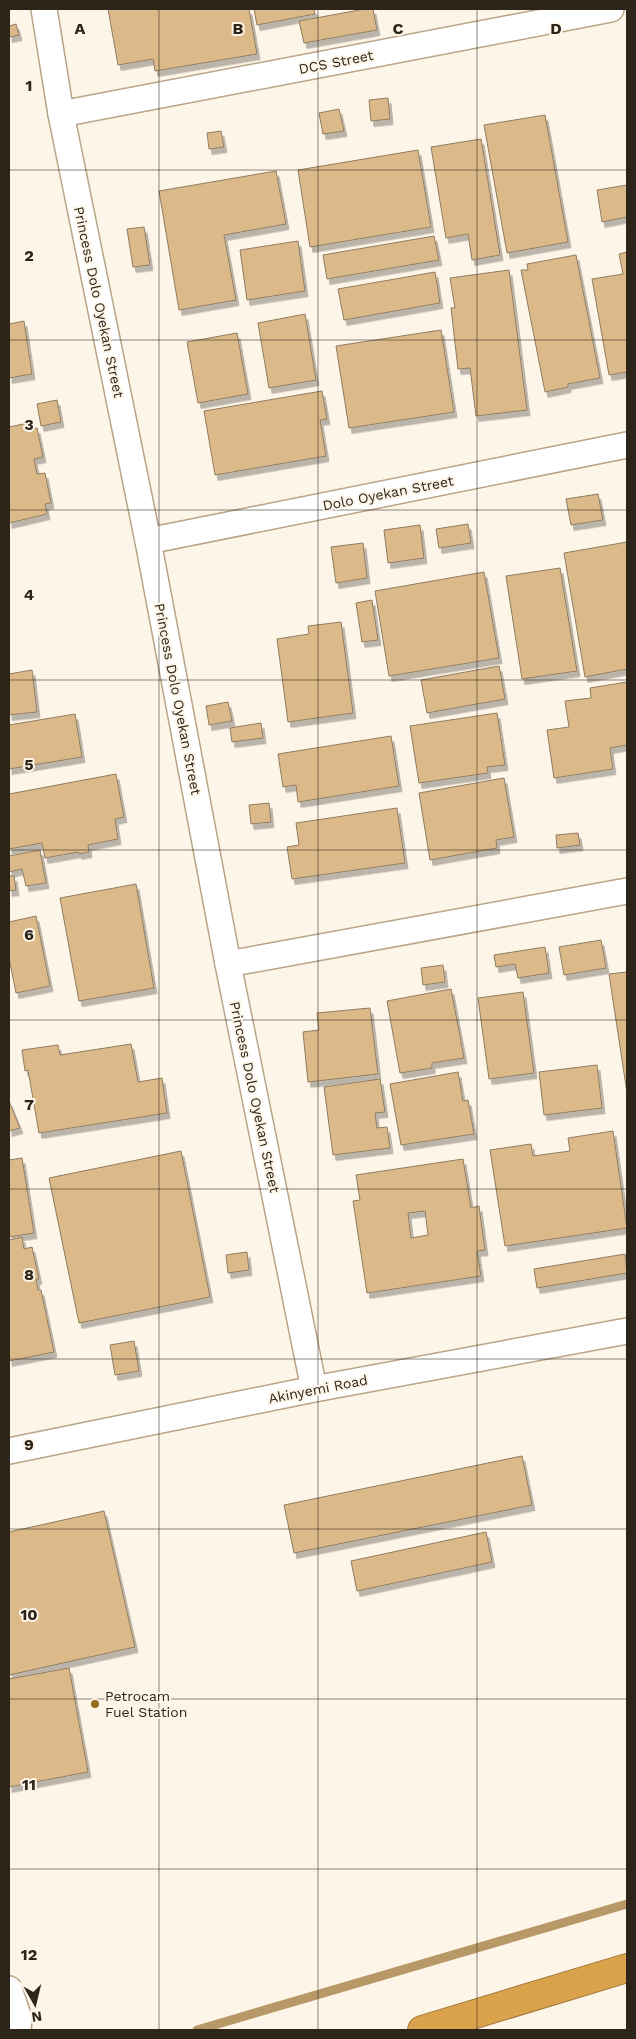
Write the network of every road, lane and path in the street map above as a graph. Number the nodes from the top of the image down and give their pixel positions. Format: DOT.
graph roads {
  1 [pos="44,9"];
  2 [pos="611,9"];
  3 [pos="61,114"];
  4 [pos="627,444"];
  5 [pos="148,541"];
  6 [pos="627,891"];
  7 [pos="228,964"];
  8 [pos="627,1331"];
  9 [pos="314,1389"];
  10 [pos="9,1451"];
  11 [pos="627,1968"];
  12 [pos="9,1990"];
  13 [pos="23,2026"];
  14 [pos="422,2030"];
  1 -- 3 [label="street, Princess Dolo Oyekan Street"];
  2 -- 3 [label="street, DCS Street"];
  3 -- 5 [label="street, Princess Dolo Oyekan Street"];
  4 -- 5 [label="street, Dolo Oyekan Street"];
  5 -- 7 [label="street, Princess Dolo Oyekan Street"];
  6 -- 7 [label="street"];
  7 -- 9 [label="street, Princess Dolo Oyekan Street"];
  8 -- 9 [label="street, Akinyemi Road"];
  9 -- 10 [label="street, Akinyemi Road"];
  11 -- 14 [label="highway"];
  12 -- 13 [label="street"];
}
